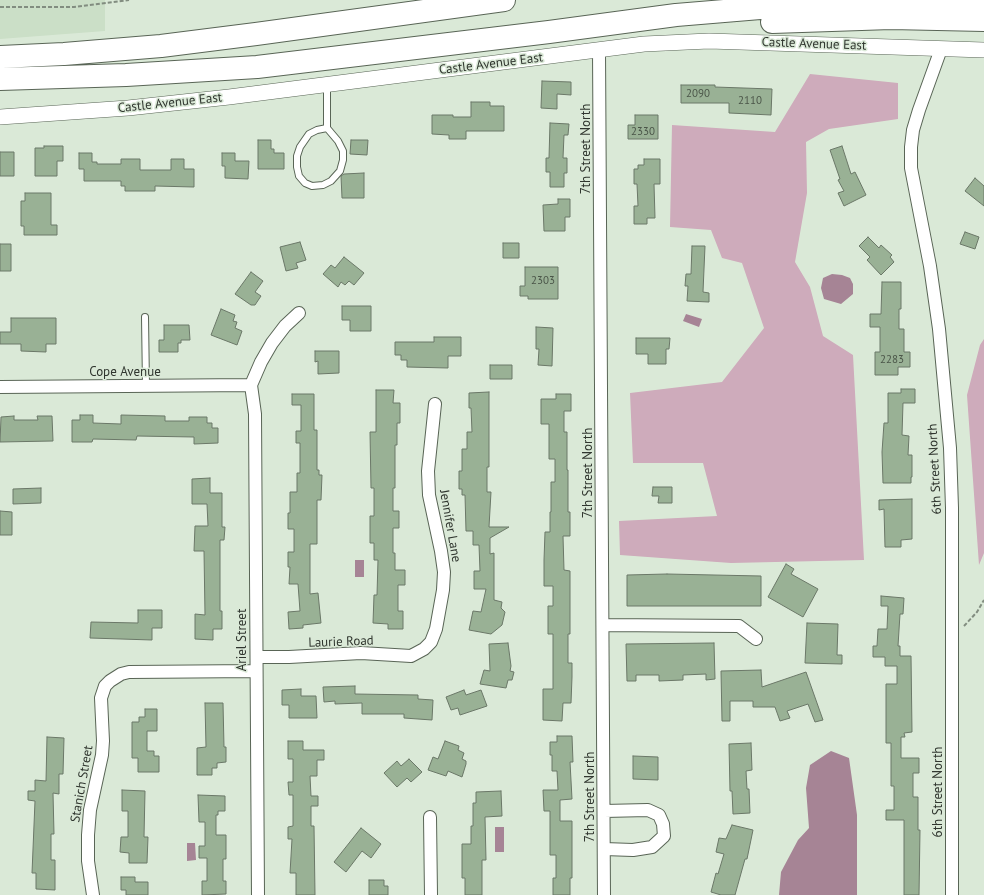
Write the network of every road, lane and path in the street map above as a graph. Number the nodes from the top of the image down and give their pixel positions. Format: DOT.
graph roads {
  1 [pos="129,0"];
  2 [pos="504,0"];
  3 [pos="984,1"];
  4 [pos="0,7"];
  5 [pos="984,20"];
  6 [pos="609,24"];
  7 [pos="941,49"];
  8 [pos="599,50"];
  9 [pos="984,50"];
  10 [pos="0,57"];
  11 [pos="0,79"];
  12 [pos="327,85"];
  13 [pos="0,117"];
  14 [pos="327,128"];
  15 [pos="299,313"];
  16 [pos="145,317"];
  17 [pos="146,386"];
  18 [pos="251,386"];
  19 [pos="0,387"];
  20 [pos="435,404"];
  21 [pos="984,600"];
  22 [pos="603,626"];
  23 [pos="952,638"];
  24 [pos="756,639"];
  25 [pos="424,649"];
  26 [pos="257,657"];
  27 [pos="256,671"];
  28 [pos="604,811"];
  29 [pos="430,817"];
  30 [pos="604,849"];
  31 [pos="93,895"];
  32 [pos="258,895"];
  33 [pos="431,895"];
  34 [pos="604,895"];
  35 [pos="952,895"];
  1 -- 4 [label="path"];
  2 -- 10 [label="highway"];
  3 -- 6 [label="highway"];
  5 -- 6 [label="highway"];
  6 -- 11 [label="highway"];
  7 -- 8 [label="street, Castle Avenue East"];
  7 -- 9 [label="street, Castle Avenue East"];
  7 -- 23 [label="street, 6th Street North"];
  8 -- 12 [label="street, Castle Avenue East"];
  8 -- 22 [label="street, 7th Street North"];
  12 -- 13 [label="street, Castle Avenue East"];
  12 -- 14 [label="lane"];
  14 -- 14 [label="lane"];
  15 -- 18 [label="street"];
  16 -- 17 [label="lane"];
  17 -- 18 [label="street, Cope Avenue"];
  17 -- 19 [label="street, Cope Avenue"];
  18 -- 26 [label="street, Ariel Street"];
  20 -- 25 [label="street, Jennifer Lane"];
  21 -- 23 [label="path"];
  22 -- 24 [label="street"];
  22 -- 28 [label="street, 7th Street North"];
  23 -- 35 [label="street, 6th Street North"];
  25 -- 26 [label="street, Laurie Road"];
  26 -- 27 [label="street, Ariel Street"];
  27 -- 31 [label="street, Stanich Street"];
  27 -- 32 [label="street, Ariel Street"];
  28 -- 30 [label="street, 7th Street North"];
  28 -- 30 [label="street"];
  29 -- 33 [label="street"];
  30 -- 34 [label="street, 7th Street North"];
}
